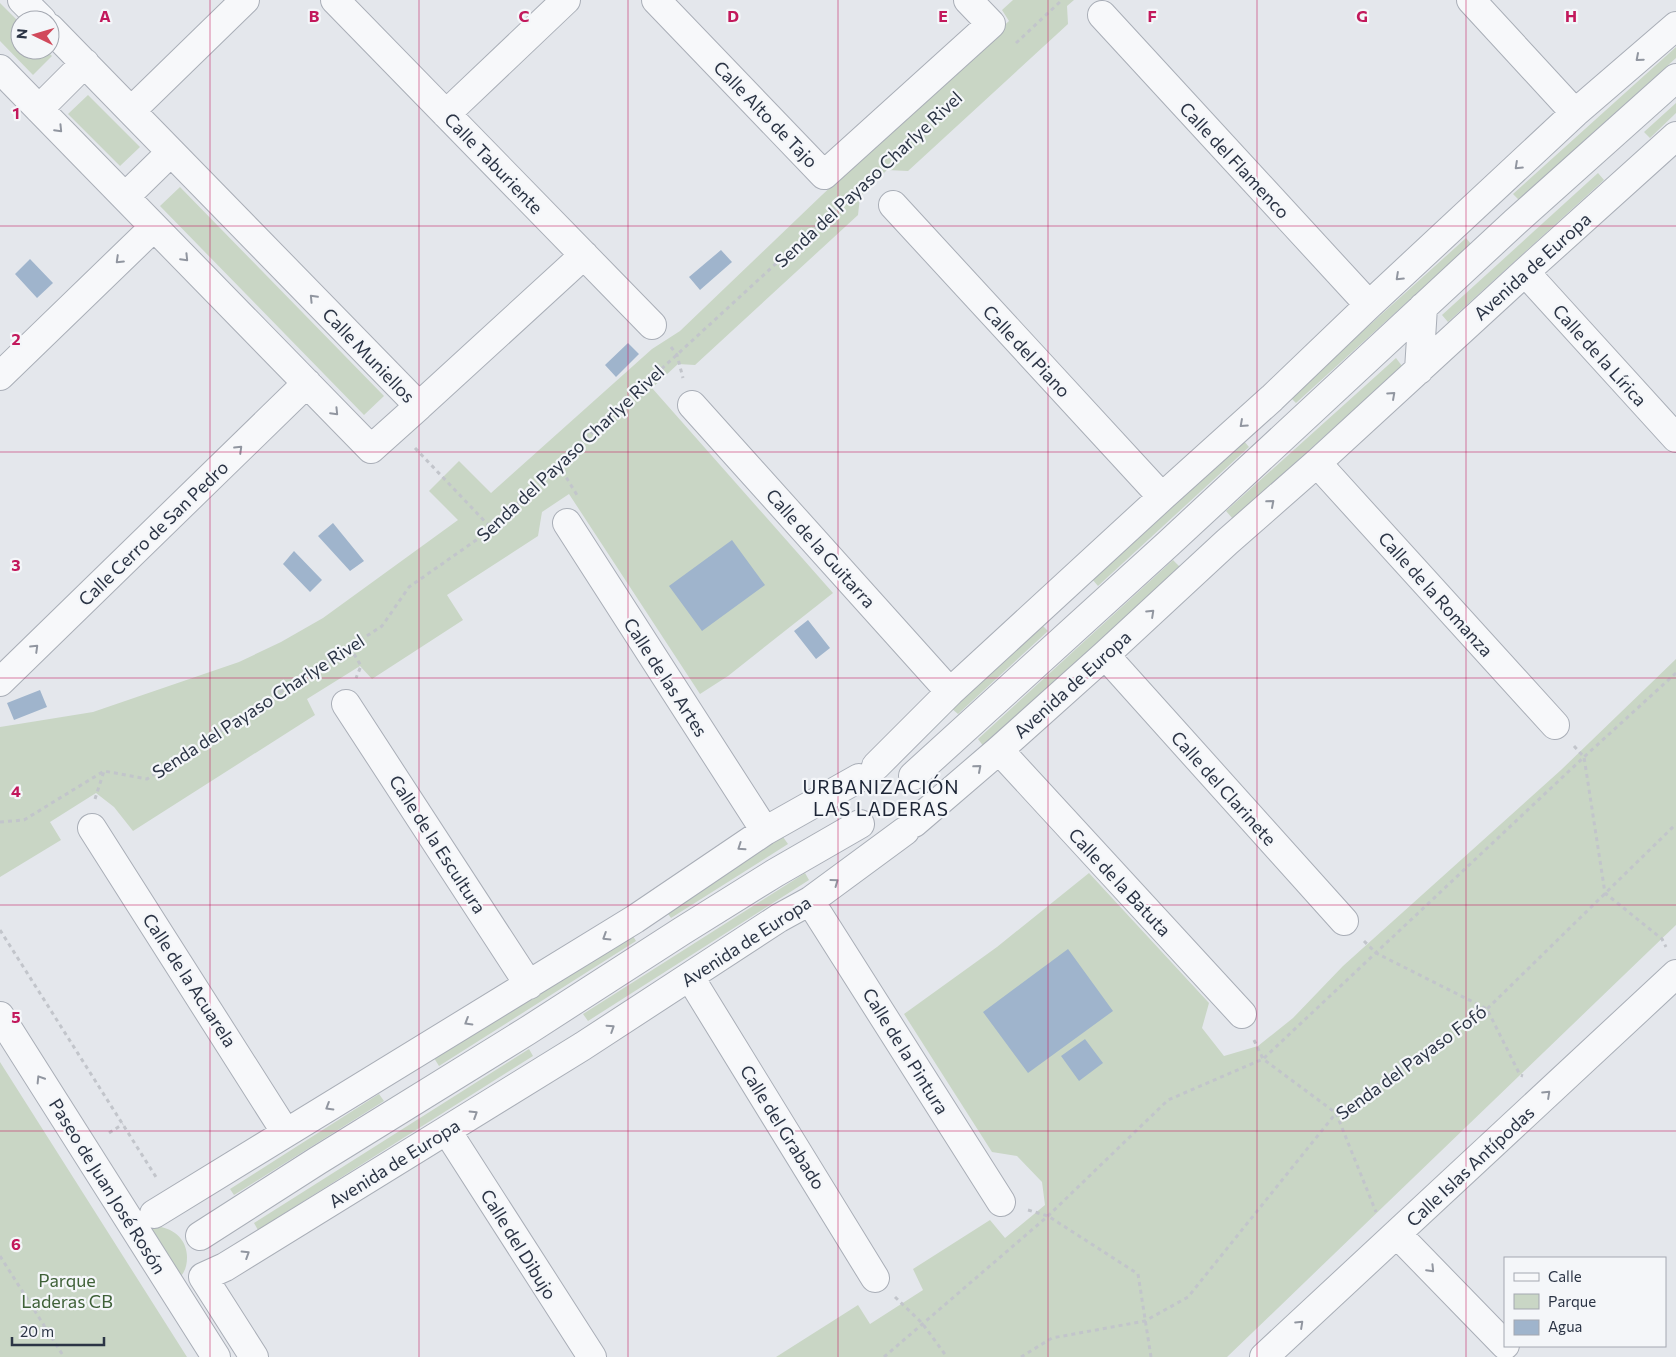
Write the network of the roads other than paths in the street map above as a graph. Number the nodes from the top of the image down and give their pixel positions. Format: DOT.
graph roads {
  1 [pos="22,0"];
  2 [pos="244,0"];
  3 [pos="335,0"];
  4 [pos="566,0"];
  5 [pos="656,0"];
  6 [pos="968,0"];
  7 [pos="1471,0"];
  8 [pos="32,10"];
  9 [pos="1102,15"];
  10 [pos="1676,26"];
  11 [pos="60,38"];
  12 [pos="85,63"];
  13 [pos="0,69"];
  14 [pos="1676,78"];
  15 [pos="39,109"];
  16 [pos="131,111"];
  17 [pos="1574,113"];
  18 [pos="446,114"];
  19 [pos="1676,136"];
  20 [pos="171,152"];
  21 [pos="1594,152"];
  22 [pos="1646,163"];
  23 [pos="125,198"];
  24 [pos="893,205"];
  25 [pos="1462,219"];
  26 [pos="1515,222"];
  27 [pos="154,227"];
  28 [pos="584,255"];
  29 [pos="1525,272"];
  30 [pos="1369,305"];
  31 [pos="1423,307"];
  32 [pos="652,325"];
  33 [pos="1419,370"];
  34 [pos="0,375"];
  35 [pos="307,383"];
  36 [pos="1272,398"];
  37 [pos="692,405"];
  38 [pos="418,406"];
  39 [pos="1676,438"];
  40 [pos="1263,455"];
  41 [pos="1317,463"];
  42 [pos="1162,497"];
  43 [pos="567,523"];
  44 [pos="1227,542"];
  45 [pos="1168,544"];
  46 [pos="1101,606"];
  47 [pos="1040,608"];
  48 [pos="1105,655"];
  49 [pos="0,682"];
  50 [pos="950,692"];
  51 [pos="346,704"];
  52 [pos="1555,725"];
  53 [pos="999,750"];
  54 [pos="868,772"];
  55 [pos="913,776"];
  56 [pos="860,824"];
  57 [pos="910,826"];
  58 [pos="92,828"];
  59 [pos="765,831"];
  60 [pos="810,901"];
  61 [pos="635,919"];
  62 [pos="1344,921"];
  63 [pos="682,931"];
  64 [pos="1672,964"];
  65 [pos="693,975"];
  66 [pos="529,984"];
  67 [pos="1242,1014"];
  68 [pos="0,1016"];
  69 [pos="527,1031"];
  70 [pos="583,1046"];
  71 [pos="408,1058"];
  72 [pos="407,1105"];
  73 [pos="447,1131"];
  74 [pos="286,1133"];
  75 [pos="1001,1202"];
  76 [pos="142,1217"];
  77 [pos="1397,1234"];
  78 [pos="200,1236"];
  79 [pos="203,1278"];
  80 [pos="875,1278"];
  81 [pos="179,1299"];
  82 [pos="1504,1344"];
  83 [pos="1507,1347"];
  84 [pos="216,1357"];
  85 [pos="254,1357"];
  86 [pos="592,1357"];
  87 [pos="1264,1357"];
  88 [pos="1516,1357"];
  1 -- 8 [label="street"];
  2 -- 16 [label="street"];
  3 -- 18 [label="street, Calle Taburiente"];
  4 -- 18 [label="street"];
  5 -- 6 [label="street, Calle Alto de Tajo"];
  7 -- 17 [label="street"];
  9 -- 30 [label="street, Calle del Flamenco"];
  10 -- 17 [label="street, one-way"];
  11 -- 12 [label="street, Calle Muniellos"];
  12 -- 15 [label="street"];
  12 -- 16 [label="street, Calle Muniellos"];
  13 -- 15 [label="street, Calle Muniellos"];
  14 -- 21 [label="street"];
  15 -- 23 [label="street, Calle Muniellos, one-way"];
  16 -- 20 [label="street, Calle Muniellos"];
  17 -- 25 [label="street, one-way"];
  18 -- 28 [label="street, Calle Taburiente"];
  19 -- 22 [label="street, Avenida de Europa"];
  20 -- 23 [label="street"];
  38 -- 20 [label="street, Calle Muniellos, one-way"];
  21 -- 22 [label="street"];
  21 -- 26 [label="street"];
  22 -- 29 [label="street, Avenida de Europa"];
  23 -- 27 [label="street, Calle Muniellos"];
  24 -- 42 [label="street, Calle del Piano"];
  25 -- 26 [label="street"];
  25 -- 30 [label="street, one-way"];
  26 -- 31 [label="street"];
  27 -- 34 [label="street, one-way"];
  27 -- 35 [label="street, Calle Muniellos, one-way"];
  28 -- 32 [label="street, Calle Taburiente"];
  28 -- 38 [label="street"];
  29 -- 33 [label="street, Avenida de Europa"];
  29 -- 39 [label="street, Calle de la Lírica"];
  30 -- 36 [label="street"];
  31 -- 33 [label="street"];
  31 -- 40 [label="street"];
  41 -- 33 [label="street, Avenida de Europa, one-way"];
  35 -- 38 [label="street, Calle Muniellos, one-way"];
  49 -- 35 [label="street, Calle Cerro de San Pedro, one-way"];
  36 -- 40 [label="street"];
  36 -- 42 [label="street, one-way"];
  37 -- 50 [label="street, Calle de la Guitarra"];
  40 -- 45 [label="street"];
  44 -- 41 [label="street, Avenida de Europa, one-way"];
  41 -- 52 [label="street, Calle de la Romanza"];
  42 -- 47 [label="street"];
  43 -- 59 [label="street, Calle de las Artes"];
  44 -- 45 [label="street"];
  48 -- 44 [label="street, Avenida de Europa, one-way"];
  45 -- 46 [label="street"];
  46 -- 47 [label="street"];
  46 -- 55 [label="street"];
  47 -- 50 [label="street"];
  48 -- 53 [label="street, Avenida de Europa"];
  48 -- 62 [label="street, Calle del Clarinete"];
  50 -- 54 [label="street"];
  51 -- 66 [label="street, Calle de la Escultura"];
  57 -- 53 [label="street, Avenida de Europa, one-way"];
  53 -- 67 [label="street, Calle de la Batuta"];
  54 -- 55 [label="street"];
  54 -- 56 [label="street"];
  54 -- 59 [label="street"];
  55 -- 57 [label="street"];
  56 -- 57 [label="street"];
  56 -- 63 [label="street"];
  60 -- 57 [label="street, Avenida de Europa, one-way"];
  58 -- 74 [label="street, Calle de la Acuarela"];
  59 -- 61 [label="street, one-way"];
  60 -- 65 [label="street, Avenida de Europa"];
  60 -- 75 [label="street, Calle de la Pintura"];
  61 -- 63 [label="street"];
  61 -- 66 [label="street, one-way"];
  63 -- 69 [label="street"];
  77 -- 64 [label="street, Calle Islas Antípodas, one-way"];
  70 -- 65 [label="street, Avenida de Europa, one-way"];
  65 -- 80 [label="street, Calle del Grabado"];
  66 -- 71 [label="street, one-way"];
  76 -- 68 [label="street, Paseo de Juan José Rosón, one-way"];
  69 -- 70 [label="street"];
  69 -- 72 [label="street"];
  73 -- 70 [label="street, Avenida de Europa, one-way"];
  71 -- 72 [label="street"];
  71 -- 74 [label="street, one-way"];
  72 -- 78 [label="street"];
  79 -- 73 [label="street, Avenida de Europa, one-way"];
  73 -- 86 [label="street, Calle del Dibujo"];
  74 -- 76 [label="street"];
  76 -- 78 [label="street"];
  76 -- 81 [label="street, Paseo de Juan José Rosón"];
  77 -- 82 [label="street, one-way"];
  87 -- 77 [label="street, Calle Islas Antípodas, one-way"];
  78 -- 79 [label="street"];
  79 -- 81 [label="street, Avenida de Europa"];
  79 -- 85 [label="street"];
  81 -- 84 [label="street, Paseo de Juan José Rosón"];
  83 -- 88 [label="street"];
}
